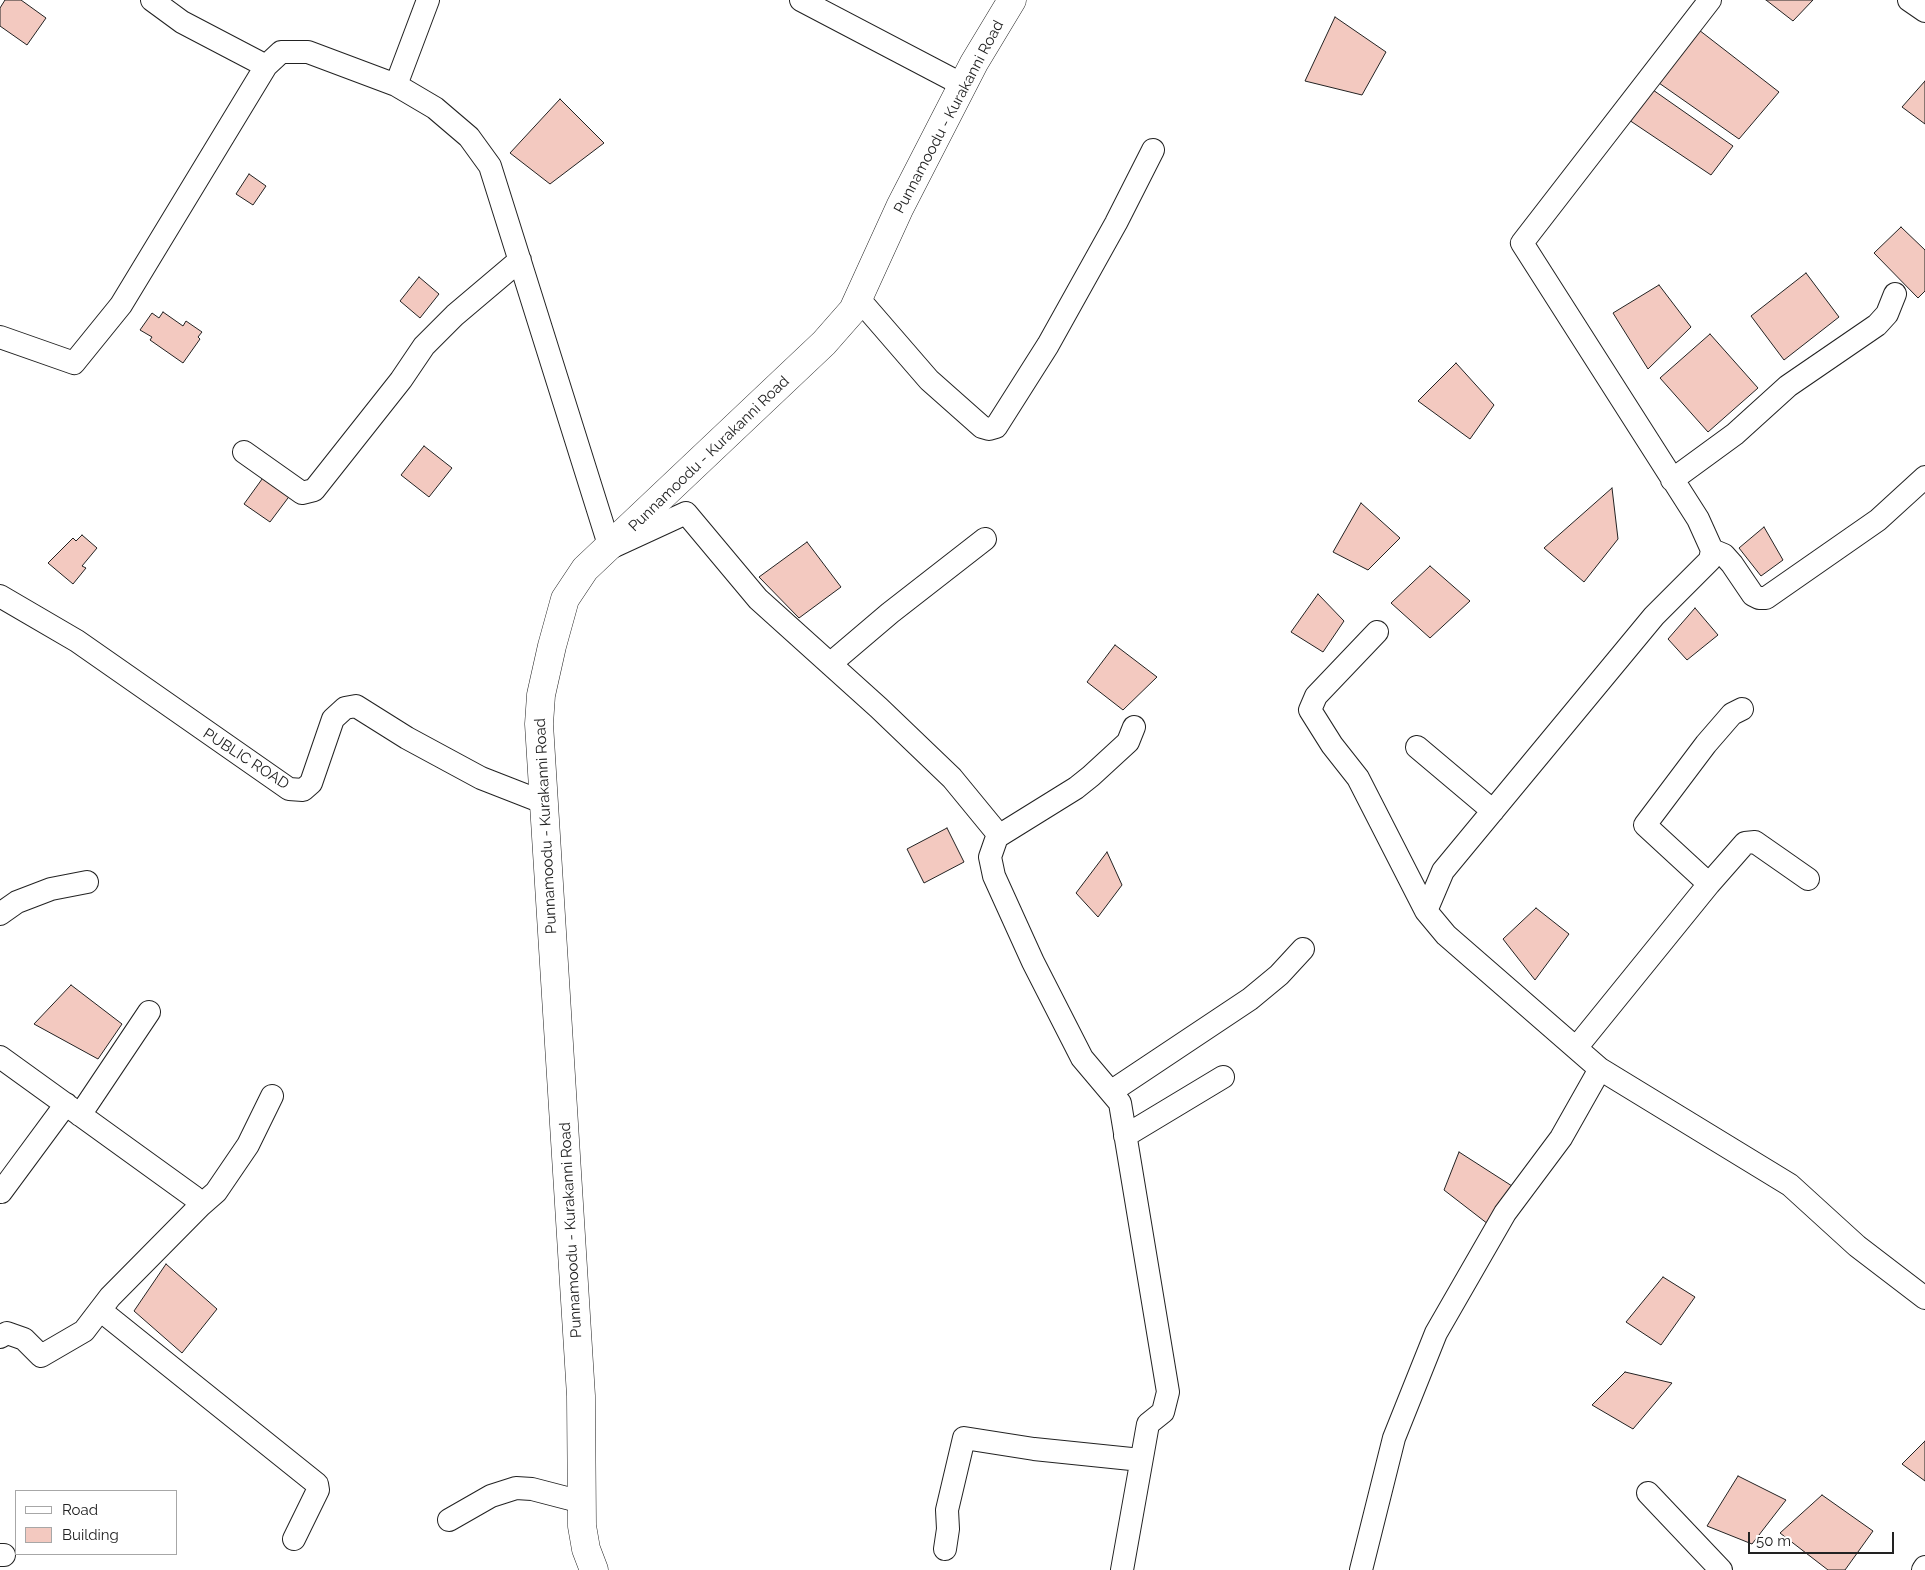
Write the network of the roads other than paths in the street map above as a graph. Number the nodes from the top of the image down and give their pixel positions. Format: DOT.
graph roads {
  1 [pos="152,0"];
  2 [pos="428,0"];
  3 [pos="801,0"];
  4 [pos="1012,0"];
  5 [pos="1710,0"];
  6 [pos="1908,0"];
  7 [pos="1925,11"];
  8 [pos="266,66"];
  9 [pos="396,85"];
  10 [pos="963,85"];
  11 [pos="1153,150"];
  12 [pos="520,260"];
  13 [pos="1896,294"];
  14 [pos="858,298"];
  15 [pos="0,337"];
  16 [pos="244,452"];
  17 [pos="1925,476"];
  18 [pos="1672,480"];
  19 [pos="985,539"];
  20 [pos="610,548"];
  21 [pos="1712,550"];
  22 [pos="0,596"];
  23 [pos="1377,632"];
  24 [pos="830,664"];
  25 [pos="1742,709"];
  26 [pos="1134,727"];
  27 [pos="1418,747"];
  28 [pos="545,803"];
  29 [pos="1493,811"];
  30 [pos="997,837"];
  31 [pos="1808,879"];
  32 [pos="87,882"];
  33 [pos="1709,884"];
  34 [pos="1426,911"];
  35 [pos="0,914"];
  36 [pos="1303,949"];
  37 [pos="149,1012"];
  38 [pos="1576,1048"];
  39 [pos="0,1057"];
  40 [pos="1600,1069"];
  41 [pos="1223,1077"];
  42 [pos="1112,1091"];
  43 [pos="272,1096"];
  44 [pos="73,1110"];
  45 [pos="1125,1136"];
  46 [pos="1,1192"];
  47 [pos="200,1206"];
  48 [pos="1922,1289"];
  49 [pos="100,1310"];
  50 [pos="0,1337"];
  51 [pos="1141,1460"];
  52 [pos="1648,1493"];
  53 [pos="582,1502"];
  54 [pos="449,1520"];
  55 [pos="294,1539"];
  56 [pos="945,1549"];
  57 [pos="594,1570"];
  58 [pos="1122,1570"];
  59 [pos="1360,1570"];
  60 [pos="1721,1570"];
  1 -- 8 [label="street"];
  2 -- 9 [label="street"];
  3 -- 10 [label="street"];
  4 -- 10 [label="main road, Punnamoodu - Kurakanni Road"];
  5 -- 18 [label="street"];
  6 -- 7 [label="street"];
  8 -- 9 [label="street"];
  8 -- 15 [label="street"];
  9 -- 12 [label="street"];
  10 -- 14 [label="main road, Punnamoodu - Kurakanni Road"];
  11 -- 14 [label="street"];
  12 -- 16 [label="street"];
  12 -- 20 [label="street"];
  13 -- 18 [label="street"];
  14 -- 20 [label="main road, Punnamoodu - Kurakanni Road"];
  17 -- 21 [label="street"];
  18 -- 21 [label="street"];
  19 -- 24 [label="street"];
  20 -- 24 [label="street"];
  20 -- 28 [label="main road, Punnamoodu - Kurakanni Road"];
  21 -- 29 [label="street"];
  22 -- 28 [label="street, PUBLIC ROAD"];
  23 -- 34 [label="street"];
  24 -- 30 [label="street"];
  25 -- 33 [label="street"];
  26 -- 30 [label="street"];
  27 -- 29 [label="street"];
  28 -- 53 [label="main road, Punnamoodu - Kurakanni Road"];
  29 -- 34 [label="street"];
  30 -- 42 [label="street"];
  31 -- 33 [label="street"];
  32 -- 35 [label="street"];
  33 -- 38 [label="street"];
  34 -- 38 [label="street"];
  36 -- 42 [label="street"];
  37 -- 44 [label="street"];
  38 -- 40 [label="street"];
  39 -- 44 [label="street"];
  40 -- 48 [label="street"];
  40 -- 59 [label="street"];
  41 -- 45 [label="street"];
  42 -- 45 [label="street"];
  43 -- 47 [label="street"];
  44 -- 46 [label="street"];
  44 -- 47 [label="street"];
  45 -- 51 [label="street"];
  47 -- 49 [label="street"];
  49 -- 50 [label="street"];
  49 -- 55 [label="street"];
  51 -- 56 [label="street"];
  51 -- 58 [label="street"];
  52 -- 60 [label="street"];
  53 -- 54 [label="street"];
  53 -- 57 [label="main road, Punnamoodu - Kurakanni Road"];
}
